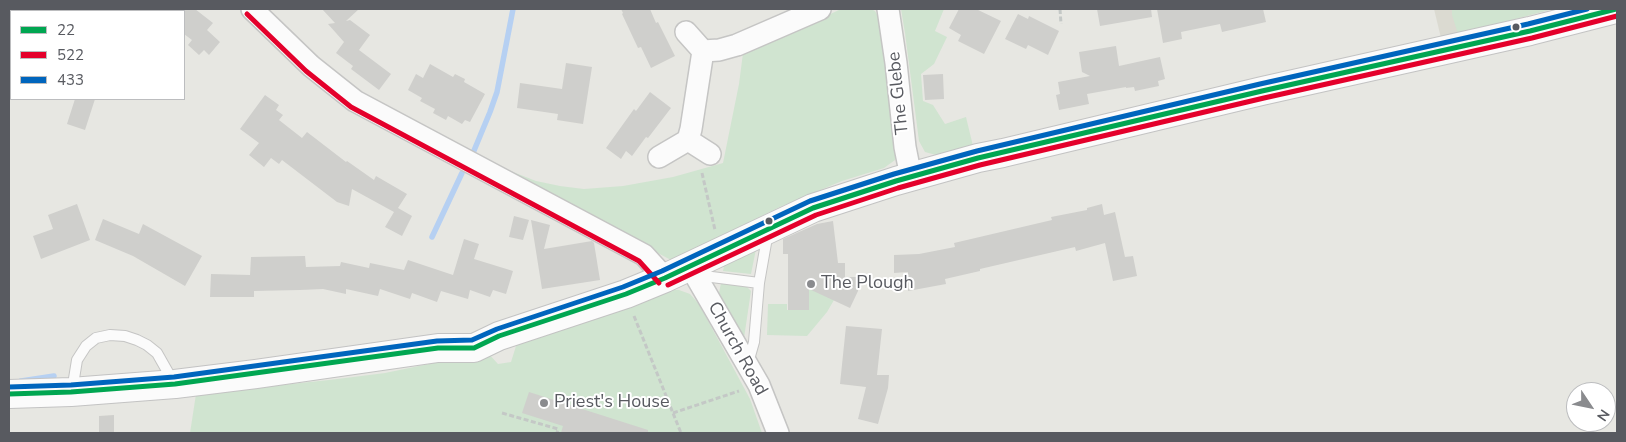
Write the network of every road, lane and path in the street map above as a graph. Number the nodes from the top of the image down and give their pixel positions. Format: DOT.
graph roads {
  1 [pos="252,9"];
  2 [pos="820,9"];
  3 [pos="888,9"];
  4 [pos="1060,9"];
  5 [pos="1616,9"];
  6 [pos="1060,24"];
  7 [pos="686,32"];
  8 [pos="703,51"];
  9 [pos="697,146"];
  10 [pos="659,157"];
  11 [pos="911,177"];
  12 [pos="769,228"];
  13 [pos="719,253"];
  14 [pos="693,271"];
  15 [pos="665,278"];
  16 [pos="759,283"];
  17 [pos="626,294"];
  18 [pos="748,365"];
  19 [pos="175,384"];
  20 [pos="759,385"];
  21 [pos="72,392"];
  22 [pos="9,394"];
  23 [pos="502,412"];
  24 [pos="672,413"];
  25 [pos="557,433"];
  26 [pos="681,433"];
  27 [pos="778,433"];
  1 -- 15 [label="street"];
  2 -- 8 [label="street"];
  3 -- 11 [label="street, The Glebe"];
  4 -- 6 [label="path"];
  5 -- 11 [label="street"];
  7 -- 8 [label="street"];
  8 -- 9 [label="street"];
  9 -- 10 [label="street"];
  9 -- 13 [label="path"];
  11 -- 12 [label="street"];
  12 -- 13 [label="street"];
  12 -- 16 [label="lane"];
  13 -- 14 [label="street"];
  14 -- 15 [label="street"];
  14 -- 16 [label="lane"];
  14 -- 18 [label="street, Church Road"];
  15 -- 17 [label="street"];
  16 -- 18 [label="lane"];
  17 -- 19 [label="street"];
  17 -- 24 [label="path"];
  18 -- 20 [label="street, Church Road"];
  19 -- 21 [label="street"];
  19 -- 21 [label="lane"];
  20 -- 24 [label="path"];
  20 -- 27 [label="street, Church Road"];
  21 -- 22 [label="street"];
  23 -- 25 [label="path"];
  24 -- 26 [label="path"];
}
